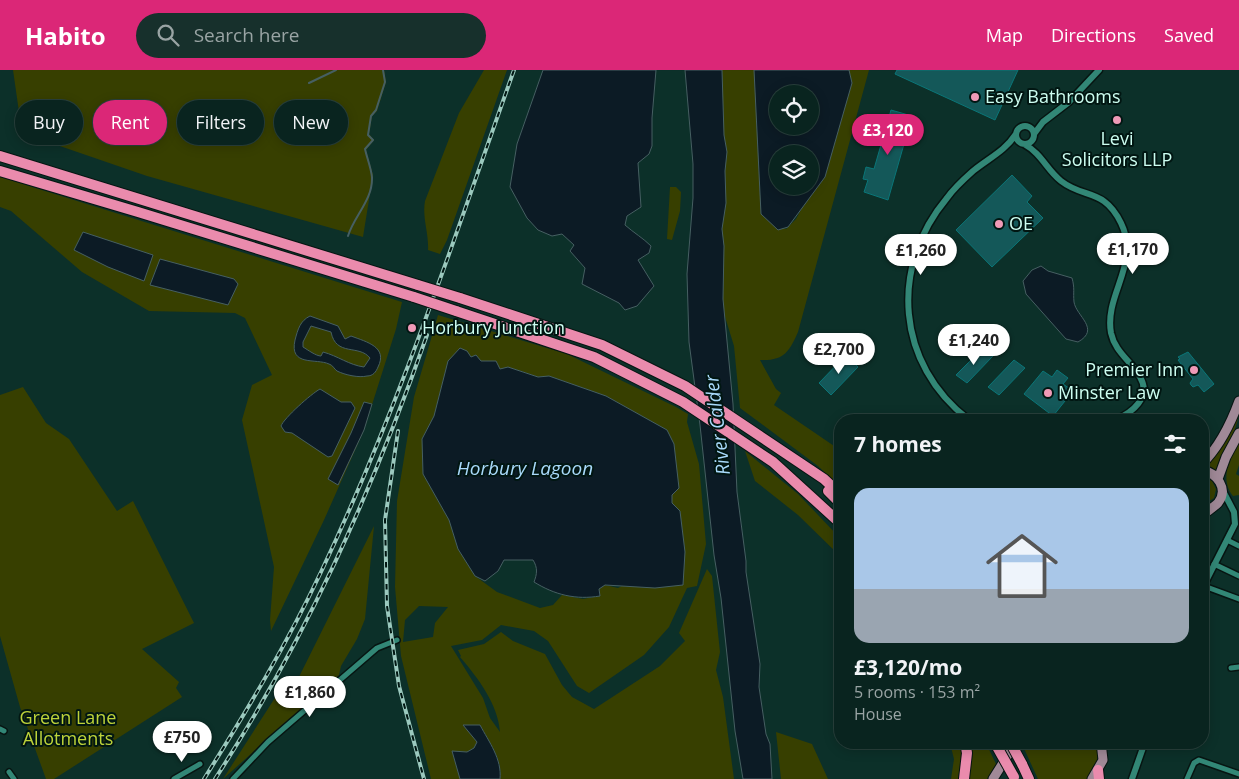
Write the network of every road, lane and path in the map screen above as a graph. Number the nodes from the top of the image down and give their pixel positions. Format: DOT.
graph roads {
  1 [pos="1099,70"];
  2 [pos="1043,122"];
  3 [pos="1026,126"];
  4 [pos="1016,134"];
  5 [pos="1034,136"];
  6 [pos="1022,143"];
  7 [pos="1005,149"];
  8 [pos="1040,155"];
  9 [pos="0,156"];
  10 [pos="0,172"];
  11 [pos="1239,401"];
  12 [pos="962,414"];
  13 [pos="1128,414"];
  14 [pos="1239,433"];
  15 [pos="1209,457"];
  16 [pos="802,466"];
  17 [pos="1209,472"];
  18 [pos="1218,479"];
  19 [pos="834,488"];
  20 [pos="1222,490"];
  21 [pos="834,497"];
  22 [pos="1217,504"];
  23 [pos="823,507"];
  24 [pos="1209,509"];
  25 [pos="1235,511"];
  26 [pos="834,517"];
  27 [pos="834,521"];
  28 [pos="1227,540"];
  29 [pos="1239,546"];
  30 [pos="1214,564"];
  31 [pos="1209,575"];
  32 [pos="1239,576"];
  33 [pos="1209,590"];
  34 [pos="1239,599"];
  35 [pos="397,640"];
  36 [pos="1239,667"];
  37 [pos="1231,668"];
  38 [pos="966,749"];
  39 [pos="998,749"];
  40 [pos="1012,749"];
  41 [pos="1014,749"];
  42 [pos="1103,749"];
  43 [pos="1143,749"];
  44 [pos="200,764"];
  45 [pos="1239,765"];
  46 [pos="9,772"];
  47 [pos="1098,774"];
  48 [pos="1237,774"];
  49 [pos="1014,778"];
  50 [pos="14,779"];
  51 [pos="174,779"];
  52 [pos="233,779"];
  53 [pos="964,779"];
  54 [pos="993,779"];
  55 [pos="1029,779"];
  56 [pos="1092,779"];
  57 [pos="1132,779"];
  58 [pos="1187,779"];
  1 -- 2 [label="street"];
  2 -- 3 [label="street"];
  2 -- 5 [label="street"];
  3 -- 4 [label="street"];
  3 -- 5 [label="street"];
  4 -- 6 [label="street"];
  4 -- 7 [label="street"];
  5 -- 6 [label="street"];
  5 -- 8 [label="street"];
  6 -- 7 [label="street"];
  6 -- 8 [label="street"];
  7 -- 12 [label="street"];
  8 -- 13 [label="street"];
  9 -- 16 [label="highway, bridge"];
  10 -- 23 [label="highway, bridge"];
  11 -- 15 [label="main road"];
  14 -- 18 [label="main road"];
  16 -- 19 [label="highway"];
  16 -- 21 [label="highway"];
  17 -- 18 [label="main road"];
  18 -- 20 [label="main road"];
  20 -- 22 [label="main road"];
  20 -- 25 [label="street"];
  22 -- 24 [label="main road"];
  22 -- 25 [label="street"];
  23 -- 26 [label="highway"];
  23 -- 27 [label="highway"];
  25 -- 28 [label="street"];
  28 -- 29 [label="street"];
  28 -- 30 [label="street"];
  30 -- 31 [label="street"];
  30 -- 32 [label="street"];
  33 -- 34 [label="street"];
  35 -- 52 [label="street"];
  36 -- 37 [label="street"];
  38 -- 53 [label="highway"];
  39 -- 49 [label="highway, bridge"];
  40 -- 54 [label="main road"];
  41 -- 55 [label="highway, bridge"];
  42 -- 47 [label="main road"];
  43 -- 57 [label="street"];
  44 -- 51 [label="street"];
  45 -- 48 [label="street"];
  46 -- 50 [label="street"];
  47 -- 56 [label="main road"];
  48 -- 58 [label="street"];
}
